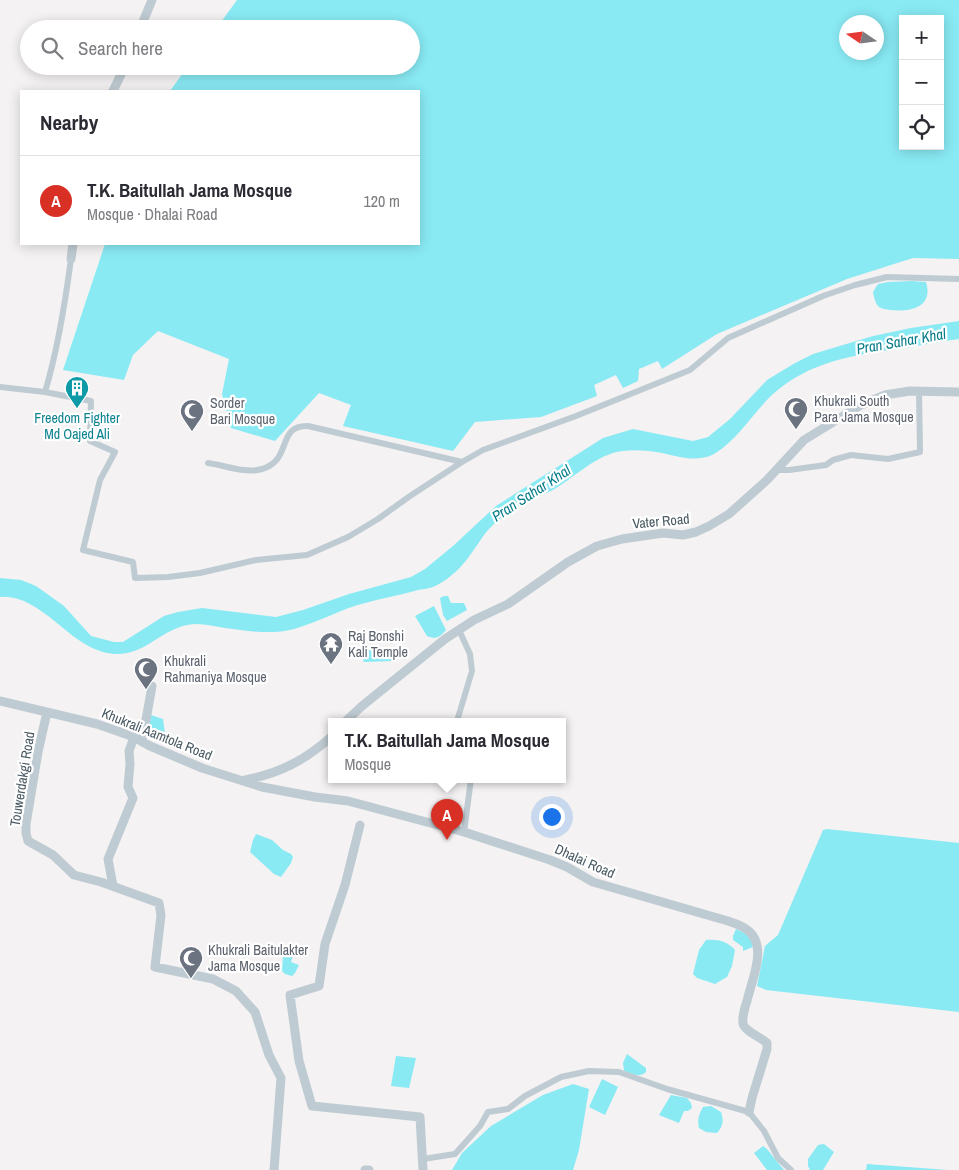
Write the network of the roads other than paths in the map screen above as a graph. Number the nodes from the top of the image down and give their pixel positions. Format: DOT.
graph roads {
  1 [pos="152,0"];
  2 [pos="144,20"];
  3 [pos="120,75"];
  4 [pos="113,90"];
  5 [pos="72,245"];
  6 [pos="71,259"];
  7 [pos="959,279"];
  8 [pos="0,386"];
  9 [pos="45,392"];
  10 [pos="919,392"];
  11 [pos="959,392"];
  12 [pos="462,462"];
  13 [pos="208,463"];
  14 [pos="776,470"];
  15 [pos="459,630"];
  16 [pos="152,686"];
  17 [pos="0,701"];
  18 [pos="47,712"];
  19 [pos="349,718"];
  20 [pos="458,718"];
  21 [pos="134,737"];
  22 [pos="328,739"];
  23 [pos="142,742"];
  24 [pos="245,780"];
  25 [pos="470,783"];
  26 [pos="360,825"];
  27 [pos="464,832"];
  28 [pos="113,886"];
  29 [pos="749,1112"];
  30 [pos="423,1159"];
  31 [pos="274,1170"];
  32 [pos="365,1170"];
  33 [pos="369,1170"];
  34 [pos="423,1170"];
  35 [pos="791,1170"];
  1 -- 2 [label="street"];
  3 -- 4 [label="street"];
  5 -- 6 [label="street"];
  6 -- 9 [label="street"];
  7 -- 12 [label="street"];
  8 -- 9 [label="street"];
  9 -- 12 [label="street"];
  10 -- 11 [label="street, Vater Road"];
  10 -- 14 [label="street, Vater Road"];
  10 -- 14 [label="street"];
  12 -- 13 [label="street"];
  14 -- 15 [label="street, Vater Road"];
  15 -- 19 [label="street, Vater Road"];
  15 -- 20 [label="street"];
  16 -- 23 [label="street"];
  17 -- 18 [label="street, Khukrali Aamtola Road"];
  18 -- 21 [label="street, Khukrali Aamtola Road"];
  18 -- 28 [label="street, Touwerdakgi Road"];
  21 -- 23 [label="street, Khukrali Aamtola Road"];
  21 -- 28 [label="street"];
  22 -- 24 [label="street"];
  23 -- 24 [label="street, Khukrali Aamtola Road"];
  24 -- 27 [label="street, Dhalai Road"];
  25 -- 27 [label="street"];
  26 -- 30 [label="street"];
  27 -- 29 [label="street, Dhalai Road"];
  28 -- 31 [label="street, Touwerdakgi Road"];
  29 -- 30 [label="street"];
  29 -- 35 [label="street"];
  30 -- 34 [label="street"];
  32 -- 33 [label="street"];
}
